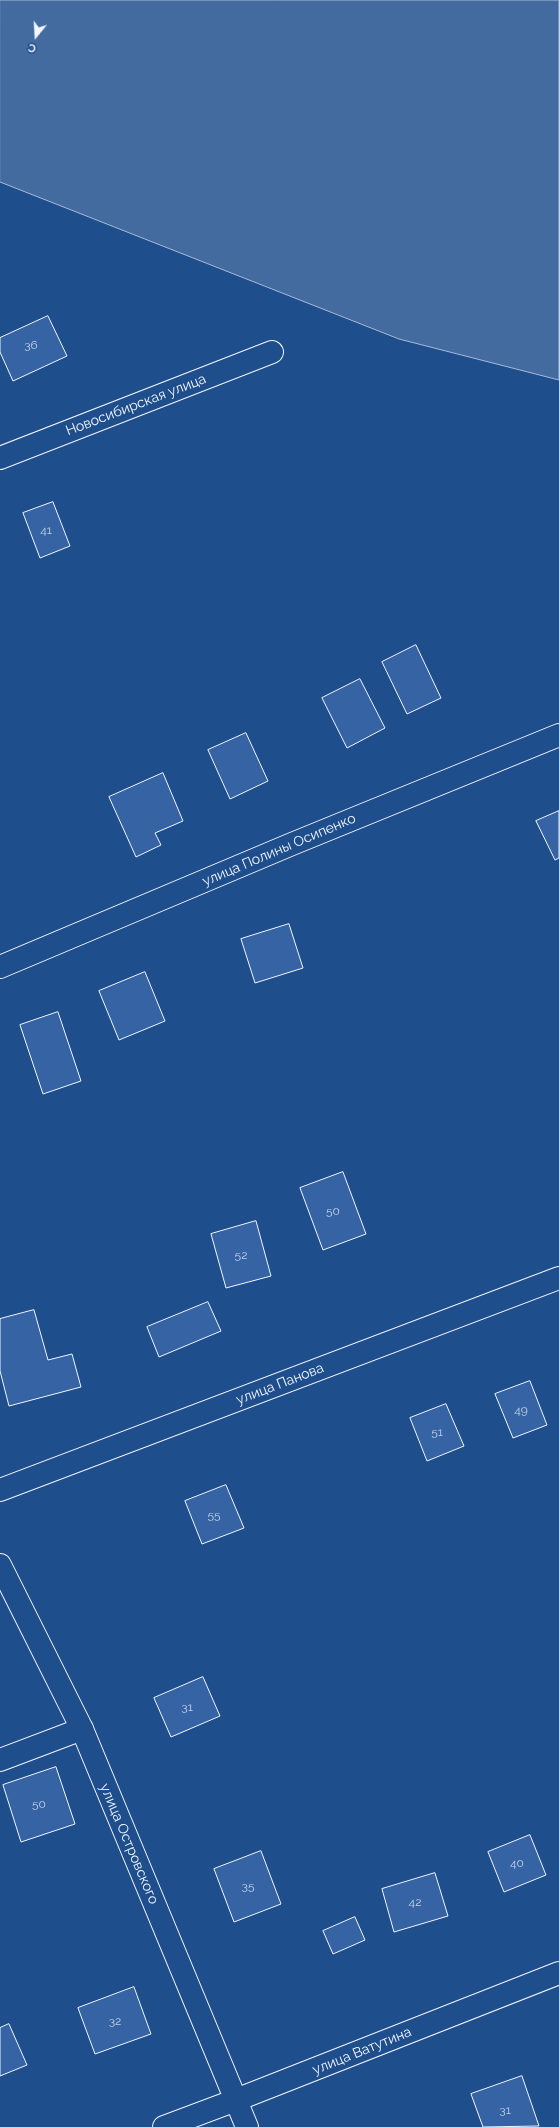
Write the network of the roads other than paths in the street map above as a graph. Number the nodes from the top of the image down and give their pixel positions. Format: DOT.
graph roads {
  1 [pos="272,352"];
  2 [pos="0,458"];
  3 [pos="559,735"];
  4 [pos="0,967"];
  5 [pos="559,1278"];
  6 [pos="0,1490"];
  7 [pos="0,1565"];
  8 [pos="82,1729"];
  9 [pos="0,1760"];
  10 [pos="559,1973"];
  11 [pos="236,2100"];
  12 [pos="164,2127"];
  13 [pos="247,2127"];
  1 -- 2 [label="street, Новосибирская улица"];
  3 -- 4 [label="street, улица Полины Осипенко"];
  5 -- 6 [label="street, улица Панова"];
  7 -- 8 [label="street, улица Островского"];
  8 -- 9 [label="street"];
  8 -- 11 [label="street, улица Островского"];
  10 -- 11 [label="street, улица Ватутина"];
  11 -- 12 [label="street, улица Ватутина"];
  11 -- 13 [label="street, улица Островского"];
}
